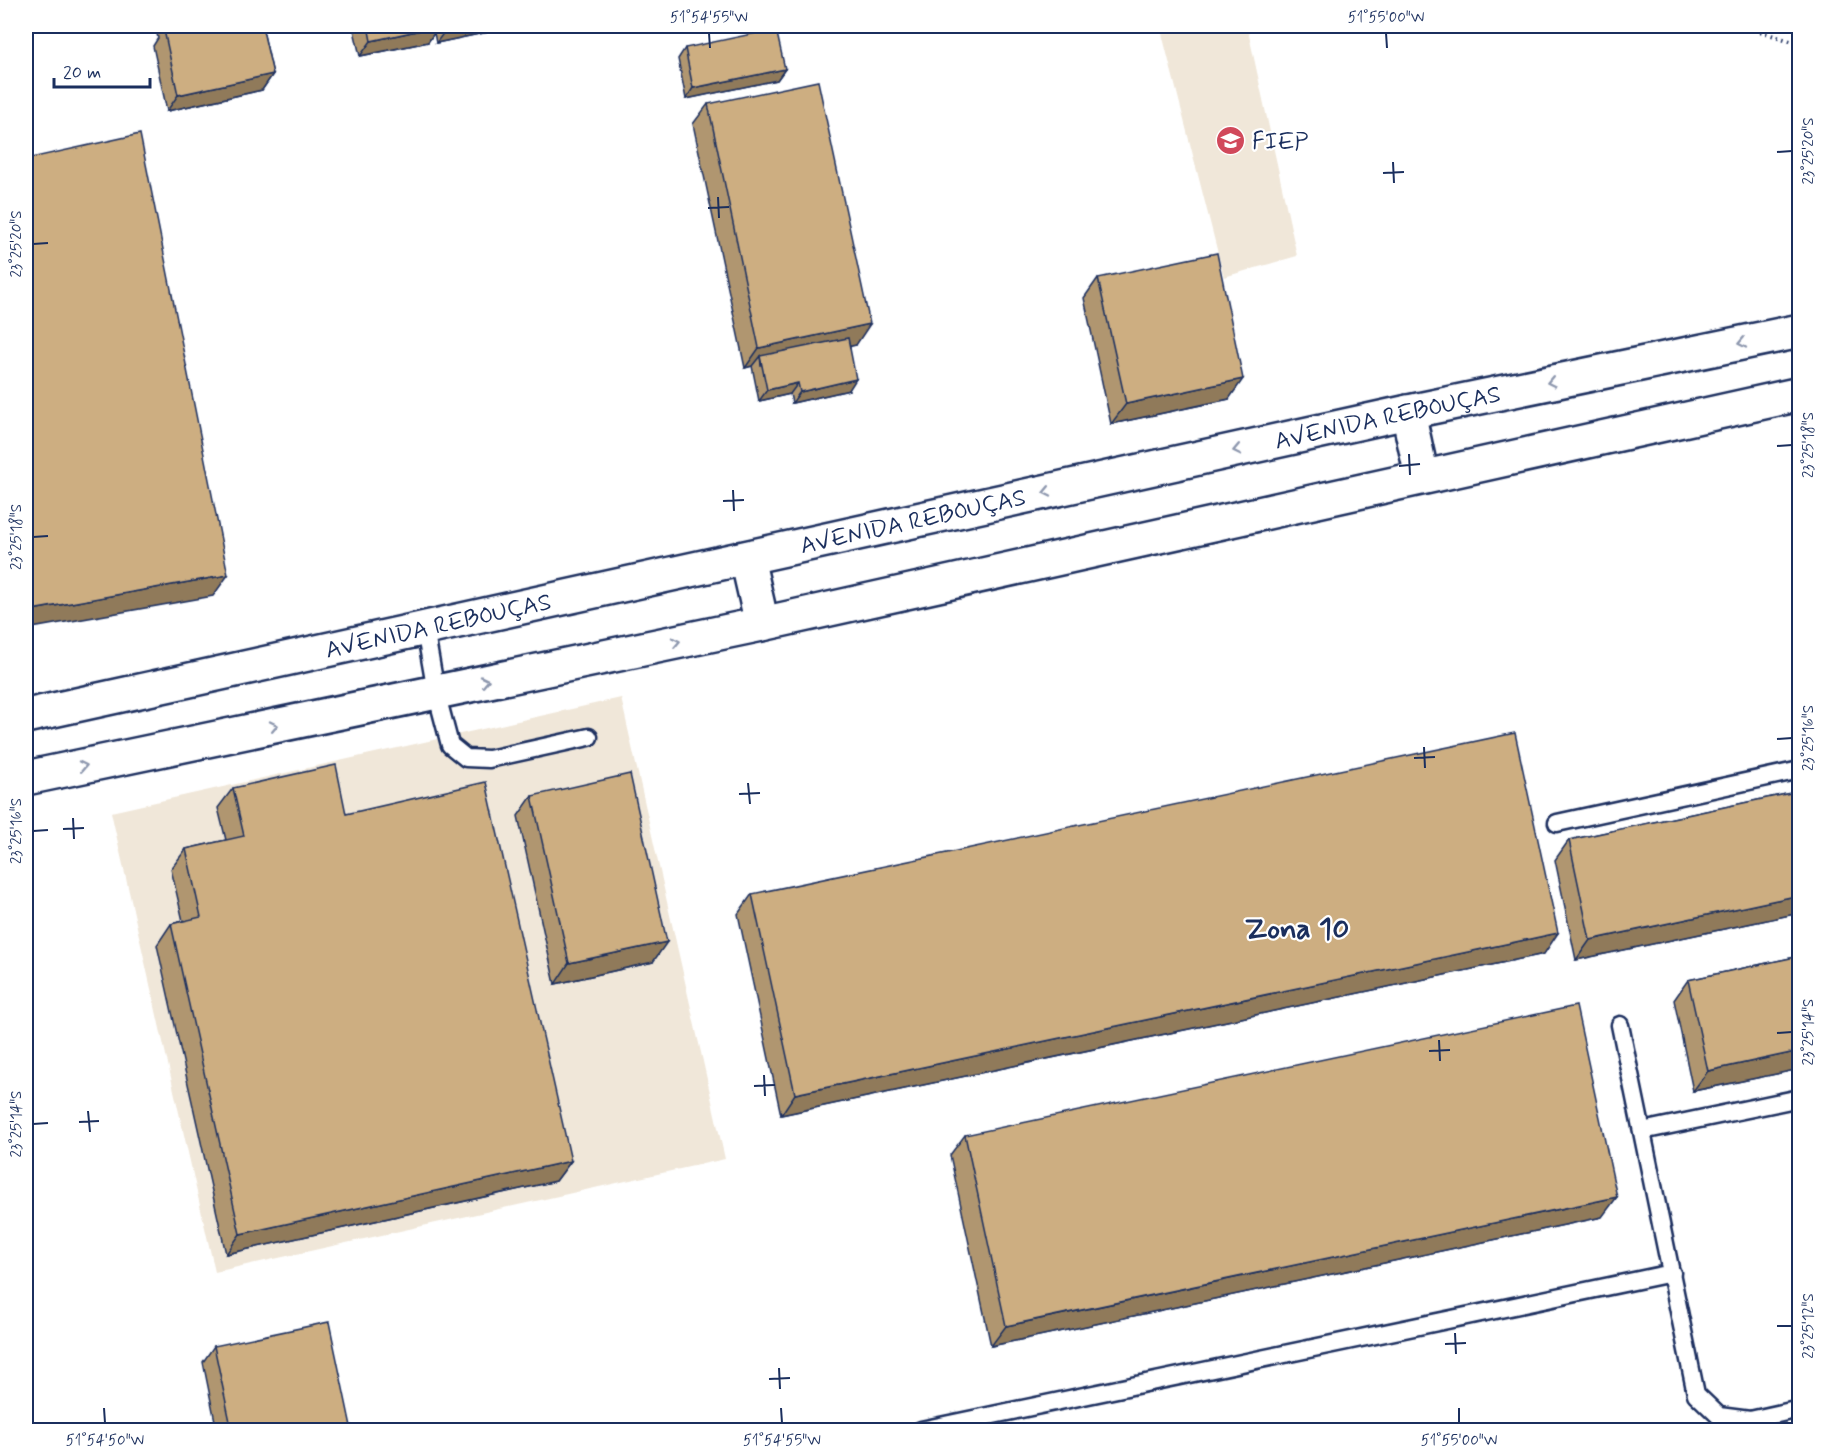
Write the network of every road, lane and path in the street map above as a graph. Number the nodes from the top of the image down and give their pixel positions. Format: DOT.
graph roads {
  1 [pos="1743,26"];
  2 [pos="1800,44"];
  3 [pos="1800,331"];
  4 [pos="1800,394"];
  5 [pos="1408,412"];
  6 [pos="1422,477"];
  7 [pos="747,558"];
  8 [pos="762,624"];
  9 [pos="424,629"];
  10 [pos="436,692"];
  11 [pos="26,716"];
  12 [pos="589,736"];
  13 [pos="1800,770"];
  14 [pos="26,778"];
  15 [pos="1557,823"];
  16 [pos="1620,1025"];
  17 [pos="1800,1098"];
  18 [pos="1642,1131"];
  19 [pos="1672,1273"];
  20 [pos="1800,1409"];
  21 [pos="921,1431"];
  1 -- 2 [label="path"];
  3 -- 5 [label="main road, AVENIDA REBOUÇAS, one-way"];
  4 -- 6 [label="main road"];
  5 -- 6 [label="main road"];
  5 -- 7 [label="main road, AVENIDA REBOUÇAS, one-way"];
  6 -- 8 [label="main road"];
  7 -- 8 [label="main road"];
  7 -- 9 [label="main road, AVENIDA REBOUÇAS"];
  10 -- 8 [label="main road, one-way"];
  9 -- 10 [label="lane"];
  9 -- 11 [label="main road, AVENIDA REBOUÇAS"];
  10 -- 12 [label="lane"];
  14 -- 10 [label="main road, one-way"];
  13 -- 15 [label="lane"];
  16 -- 18 [label="lane"];
  17 -- 18 [label="lane"];
  18 -- 19 [label="lane"];
  19 -- 20 [label="lane"];
  19 -- 21 [label="lane"];
}
